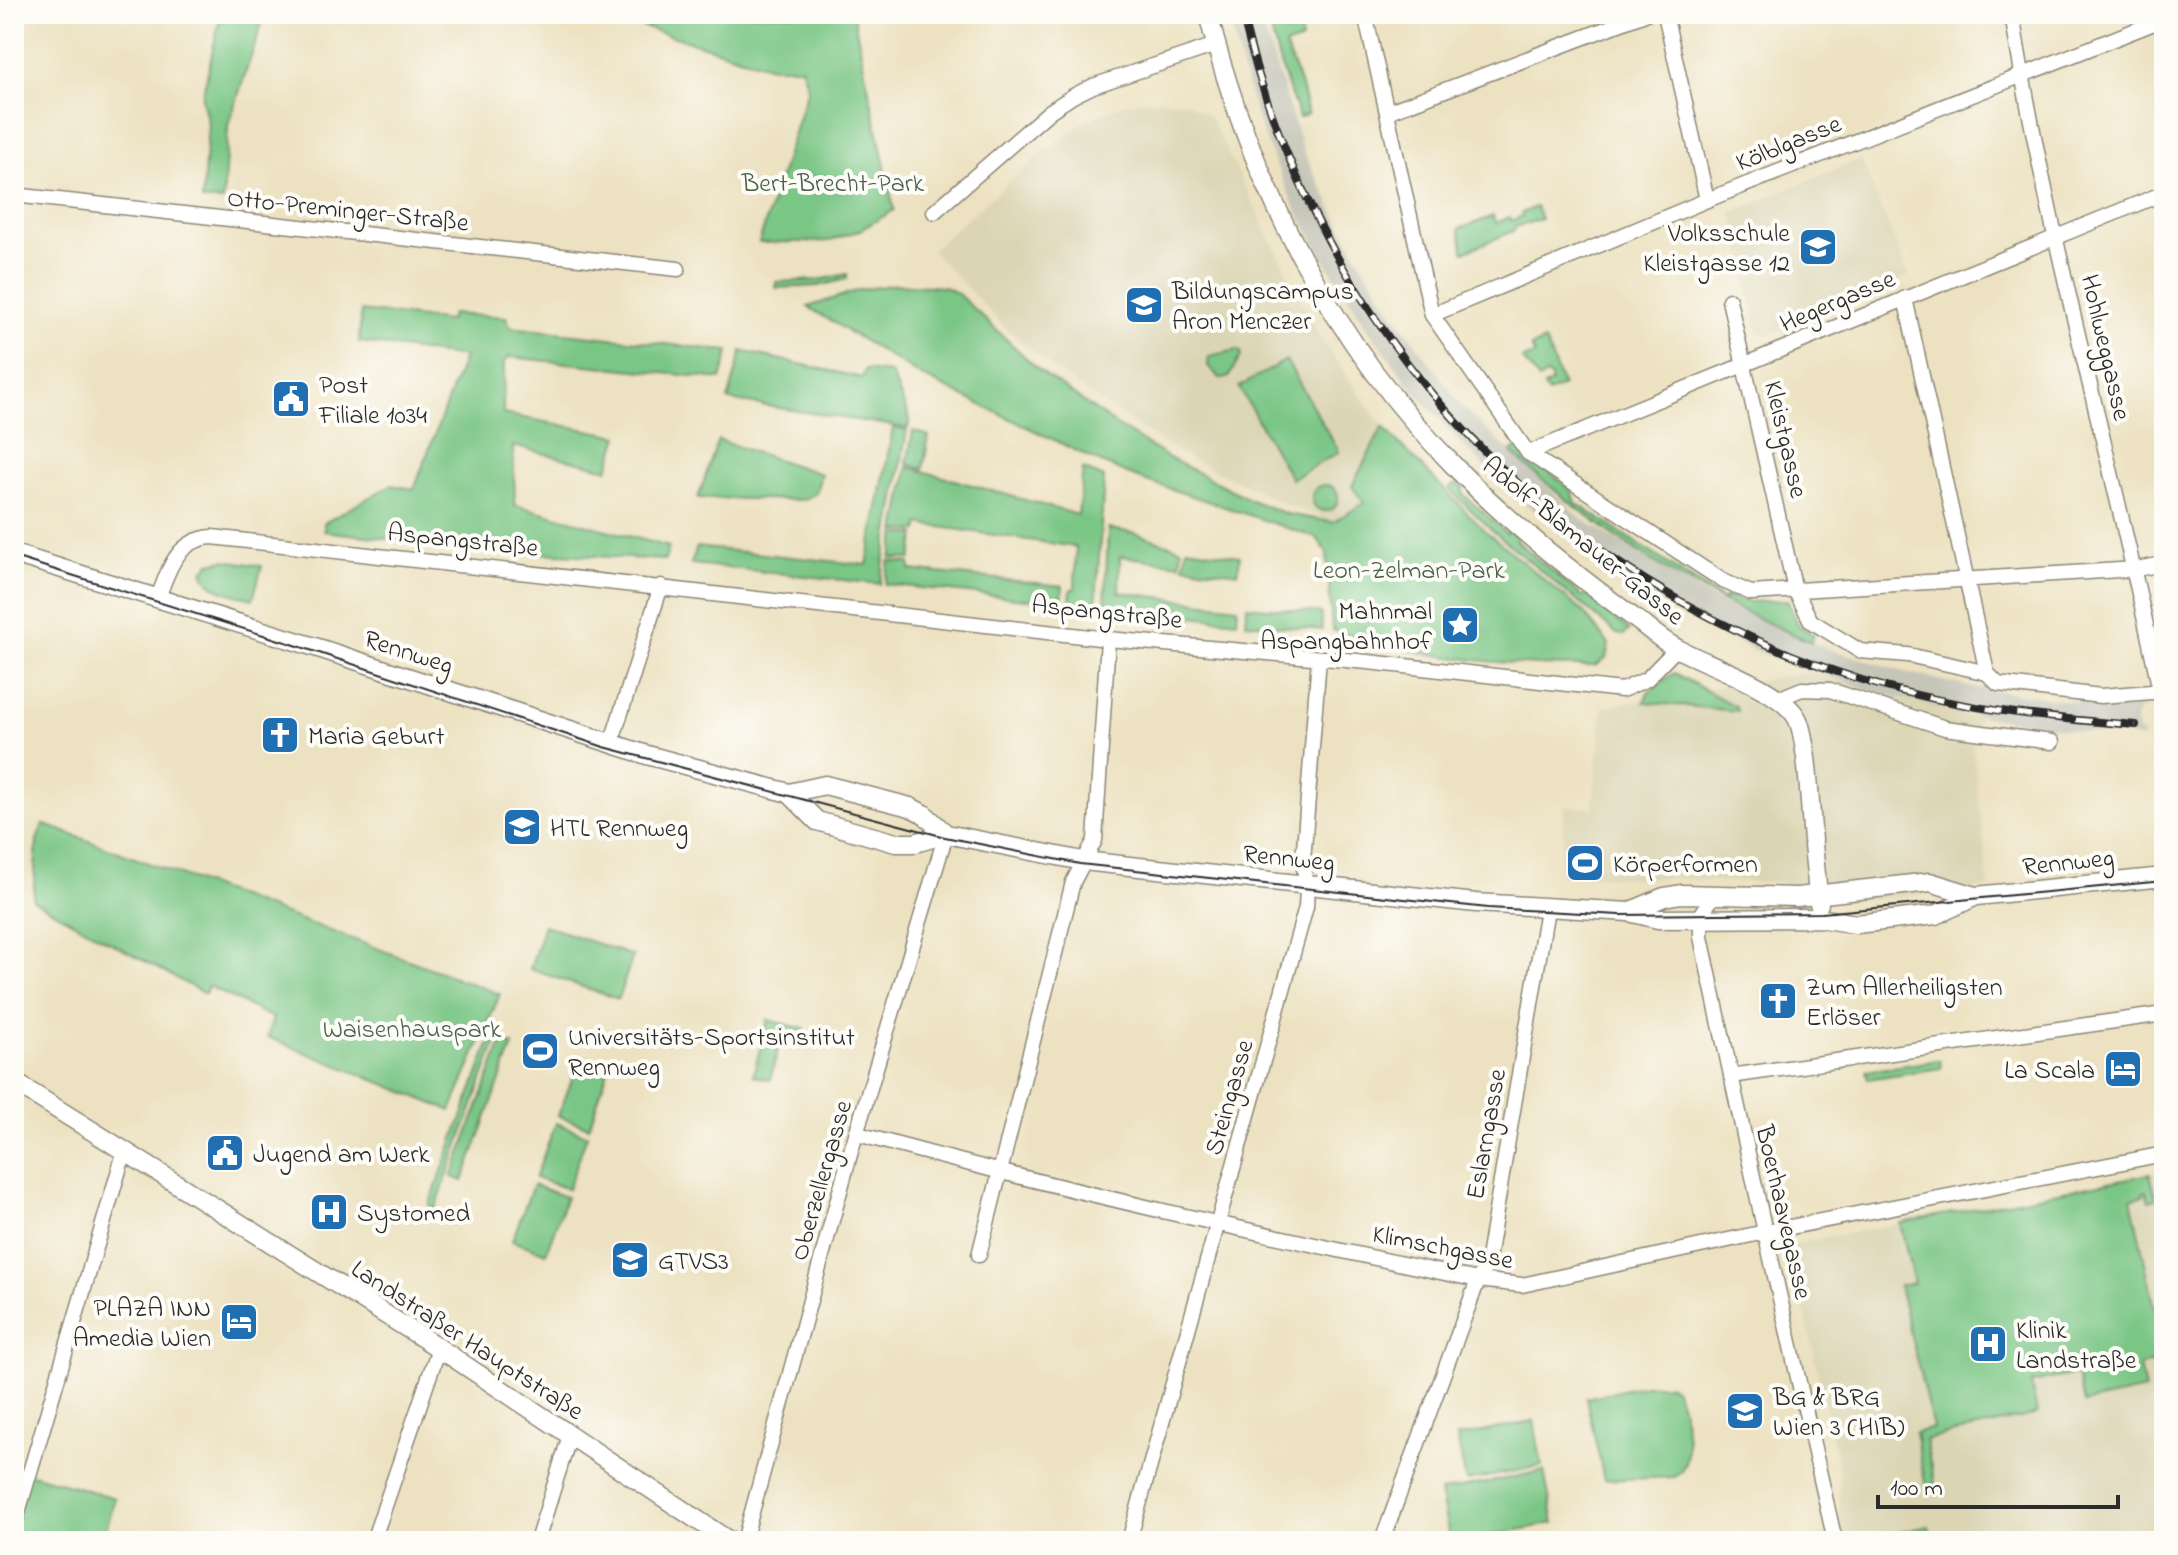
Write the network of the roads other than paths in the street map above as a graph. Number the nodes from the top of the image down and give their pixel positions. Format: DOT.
graph roads {
  1 [pos="1208,14"];
  2 [pos="1365,14"];
  3 [pos="1645,14"];
  4 [pos="1665,14"];
  5 [pos="2012,14"];
  6 [pos="2164,19"];
  7 [pos="1216,45"];
  8 [pos="2022,75"];
  9 [pos="1387,112"];
  10 [pos="2164,193"];
  11 [pos="14,195"];
  12 [pos="1707,200"];
  13 [pos="934,212"];
  14 [pos="2056,236"];
  15 [pos="678,269"];
  16 [pos="1905,298"];
  17 [pos="1729,300"];
  18 [pos="1432,315"];
  19 [pos="1744,365"];
  20 [pos="1528,453"];
  21 [pos="14,554"];
  22 [pos="2164,564"];
  23 [pos="2136,569"];
  24 [pos="1966,580"];
  25 [pos="661,586"];
  26 [pos="1795,590"];
  27 [pos="158,598"];
  28 [pos="1108,639"];
  29 [pos="1676,649"];
  30 [pos="1319,658"];
  31 [pos="1987,673"];
  32 [pos="2162,691"];
  33 [pos="1780,698"];
  34 [pos="2052,742"];
  35 [pos="611,744"];
  36 [pos="789,793"];
  37 [pos="946,834"];
  38 [pos="1083,861"];
  39 [pos="2164,877"];
  40 [pos="1306,885"];
  41 [pos="1818,894"];
  42 [pos="1714,895"];
  43 [pos="1976,896"];
  44 [pos="1547,909"];
  45 [pos="1629,912"];
  46 [pos="1819,918"];
  47 [pos="1700,920"];
  48 [pos="2164,1014"];
  49 [pos="1731,1076"];
  50 [pos="14,1082"];
  51 [pos="858,1134"];
  52 [pos="124,1153"];
  53 [pos="2164,1154"];
  54 [pos="1001,1174"];
  55 [pos="1217,1225"];
  56 [pos="1765,1232"];
  57 [pos="979,1255"];
  58 [pos="1478,1280"];
  59 [pos="439,1348"];
  60 [pos="570,1435"];
  61 [pos="14,1526"];
  62 [pos="373,1541"];
  63 [pos="537,1541"];
  64 [pos="729,1541"];
  65 [pos="744,1541"];
  66 [pos="1129,1541"];
  67 [pos="1382,1541"];
  68 [pos="1835,1541"];
  1 -- 7 [label="main road, Adolf-Blamauer-Gasse"];
  2 -- 9 [label="street"];
  3 -- 9 [label="street"];
  4 -- 12 [label="street"];
  5 -- 8 [label="street, Hohlweggasse"];
  6 -- 8 [label="street, Kölblgasse"];
  7 -- 13 [label="street"];
  7 -- 29 [label="main road, Adolf-Blamauer-Gasse"];
  8 -- 12 [label="street, Kölblgasse"];
  8 -- 14 [label="street, Hohlweggasse"];
  9 -- 18 [label="street"];
  10 -- 14 [label="street, Hegergasse"];
  11 -- 15 [label="street, Otto-Preminger-Straße"];
  12 -- 18 [label="street, Kölblgasse"];
  14 -- 16 [label="street, Hegergasse"];
  14 -- 23 [label="street, Hohlweggasse"];
  16 -- 19 [label="street, Hegergasse"];
  16 -- 24 [label="street"];
  17 -- 19 [label="street, Kleistgasse"];
  18 -- 20 [label="street"];
  19 -- 20 [label="street, Hegergasse"];
  19 -- 26 [label="street, Kleistgasse"];
  20 -- 26 [label="street"];
  21 -- 27 [label="main road, Rennweg"];
  22 -- 23 [label="street"];
  23 -- 24 [label="street"];
  23 -- 32 [label="street, Hohlweggasse"];
  24 -- 26 [label="street"];
  24 -- 31 [label="street"];
  25 -- 27 [label="street, Aspangstraße"];
  25 -- 28 [label="street, Aspangstraße"];
  25 -- 35 [label="street"];
  26 -- 31 [label="street, Kleistgasse"];
  27 -- 35 [label="main road, Rennweg"];
  28 -- 30 [label="street, Aspangstraße"];
  28 -- 38 [label="street"];
  29 -- 30 [label="street, Aspangstraße"];
  29 -- 33 [label="main road"];
  30 -- 40 [label="street, Steingasse"];
  31 -- 32 [label="street, Kleistgasse"];
  33 -- 34 [label="street"];
  33 -- 41 [label="main road"];
  35 -- 36 [label="main road, Rennweg"];
  36 -- 37 [label="main road, Rennweg"];
  36 -- 37 [label="main road, Rennweg"];
  37 -- 38 [label="main road, Rennweg"];
  37 -- 51 [label="street, Oberzellergasse"];
  38 -- 40 [label="main road, Rennweg"];
  38 -- 54 [label="street"];
  39 -- 43 [label="main road, Rennweg"];
  40 -- 44 [label="main road, Rennweg"];
  40 -- 55 [label="street, Steingasse"];
  41 -- 42 [label="main road, Rennweg"];
  41 -- 43 [label="main road, Rennweg"];
  41 -- 46 [label="main road"];
  42 -- 45 [label="main road, Rennweg"];
  42 -- 47 [label="street"];
  43 -- 46 [label="main road, Rennweg"];
  44 -- 45 [label="main road, Rennweg"];
  44 -- 58 [label="street, Eslarngasse"];
  45 -- 47 [label="main road, Rennweg"];
  46 -- 47 [label="main road, Rennweg"];
  47 -- 49 [label="street, Boerhaavegasse"];
  48 -- 49 [label="street"];
  49 -- 56 [label="street, Boerhaavegasse"];
  50 -- 52 [label="main road, Landstraßer Hauptstraße"];
  51 -- 54 [label="street, Klimschgasse"];
  51 -- 65 [label="street, Oberzellergasse"];
  52 -- 59 [label="main road, Landstraßer Hauptstraße"];
  52 -- 61 [label="street"];
  53 -- 56 [label="street, Klimschgasse"];
  54 -- 55 [label="street, Klimschgasse"];
  54 -- 57 [label="street"];
  55 -- 58 [label="street, Klimschgasse"];
  55 -- 66 [label="street, Steingasse"];
  56 -- 58 [label="street, Klimschgasse"];
  56 -- 68 [label="street, Boerhaavegasse"];
  58 -- 67 [label="street, Eslarngasse"];
  59 -- 60 [label="main road, Landstraßer Hauptstraße"];
  59 -- 62 [label="street"];
  60 -- 63 [label="street"];
  60 -- 64 [label="main road, Landstraßer Hauptstraße"];
}
